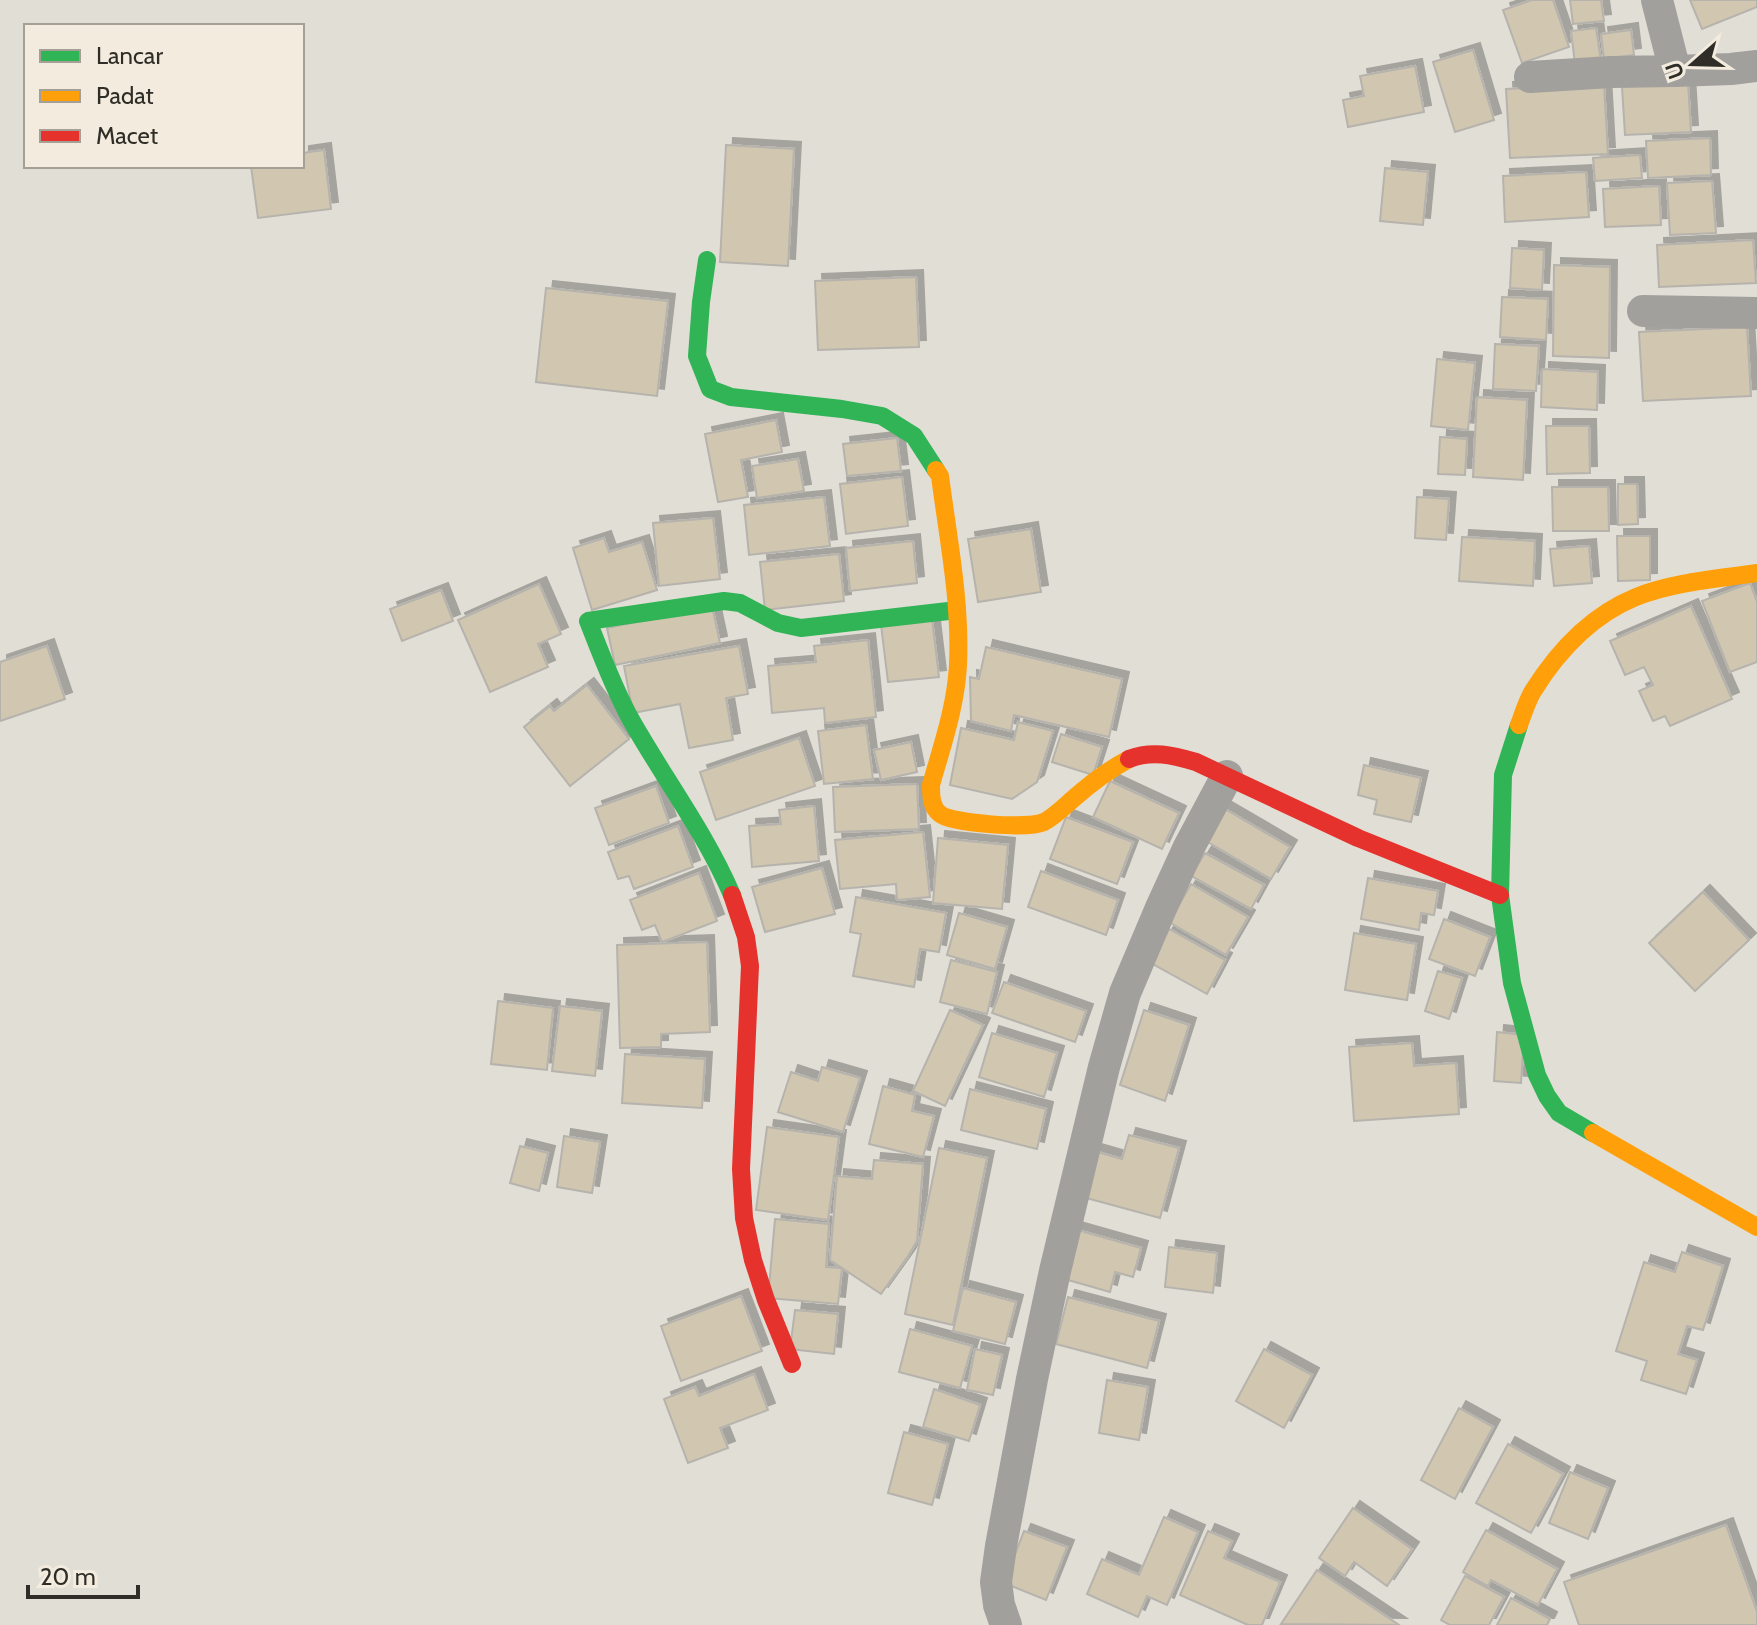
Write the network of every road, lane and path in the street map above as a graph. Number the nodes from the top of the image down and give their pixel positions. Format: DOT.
graph roads {
  1 [pos="1657,0"];
  2 [pos="1757,66"];
  3 [pos="1675,71"];
  4 [pos="1530,77"];
  5 [pos="707,260"];
  6 [pos="1643,311"];
  7 [pos="1757,313"];
  8 [pos="1757,573"];
  9 [pos="957,610"];
  10 [pos="1227,776"];
  11 [pos="1500,895"];
  12 [pos="1757,1227"];
  13 [pos="792,1364"];
  14 [pos="1006,1625"];
  1 -- 3 [label="street"];
  2 -- 3 [label="street"];
  3 -- 4 [label="street"];
  5 -- 9 [label="street"];
  6 -- 7 [label="street"];
  8 -- 11 [label="street"];
  9 -- 10 [label="street"];
  9 -- 13 [label="street"];
  10 -- 11 [label="street"];
  10 -- 14 [label="street"];
  11 -- 12 [label="street"];
}
